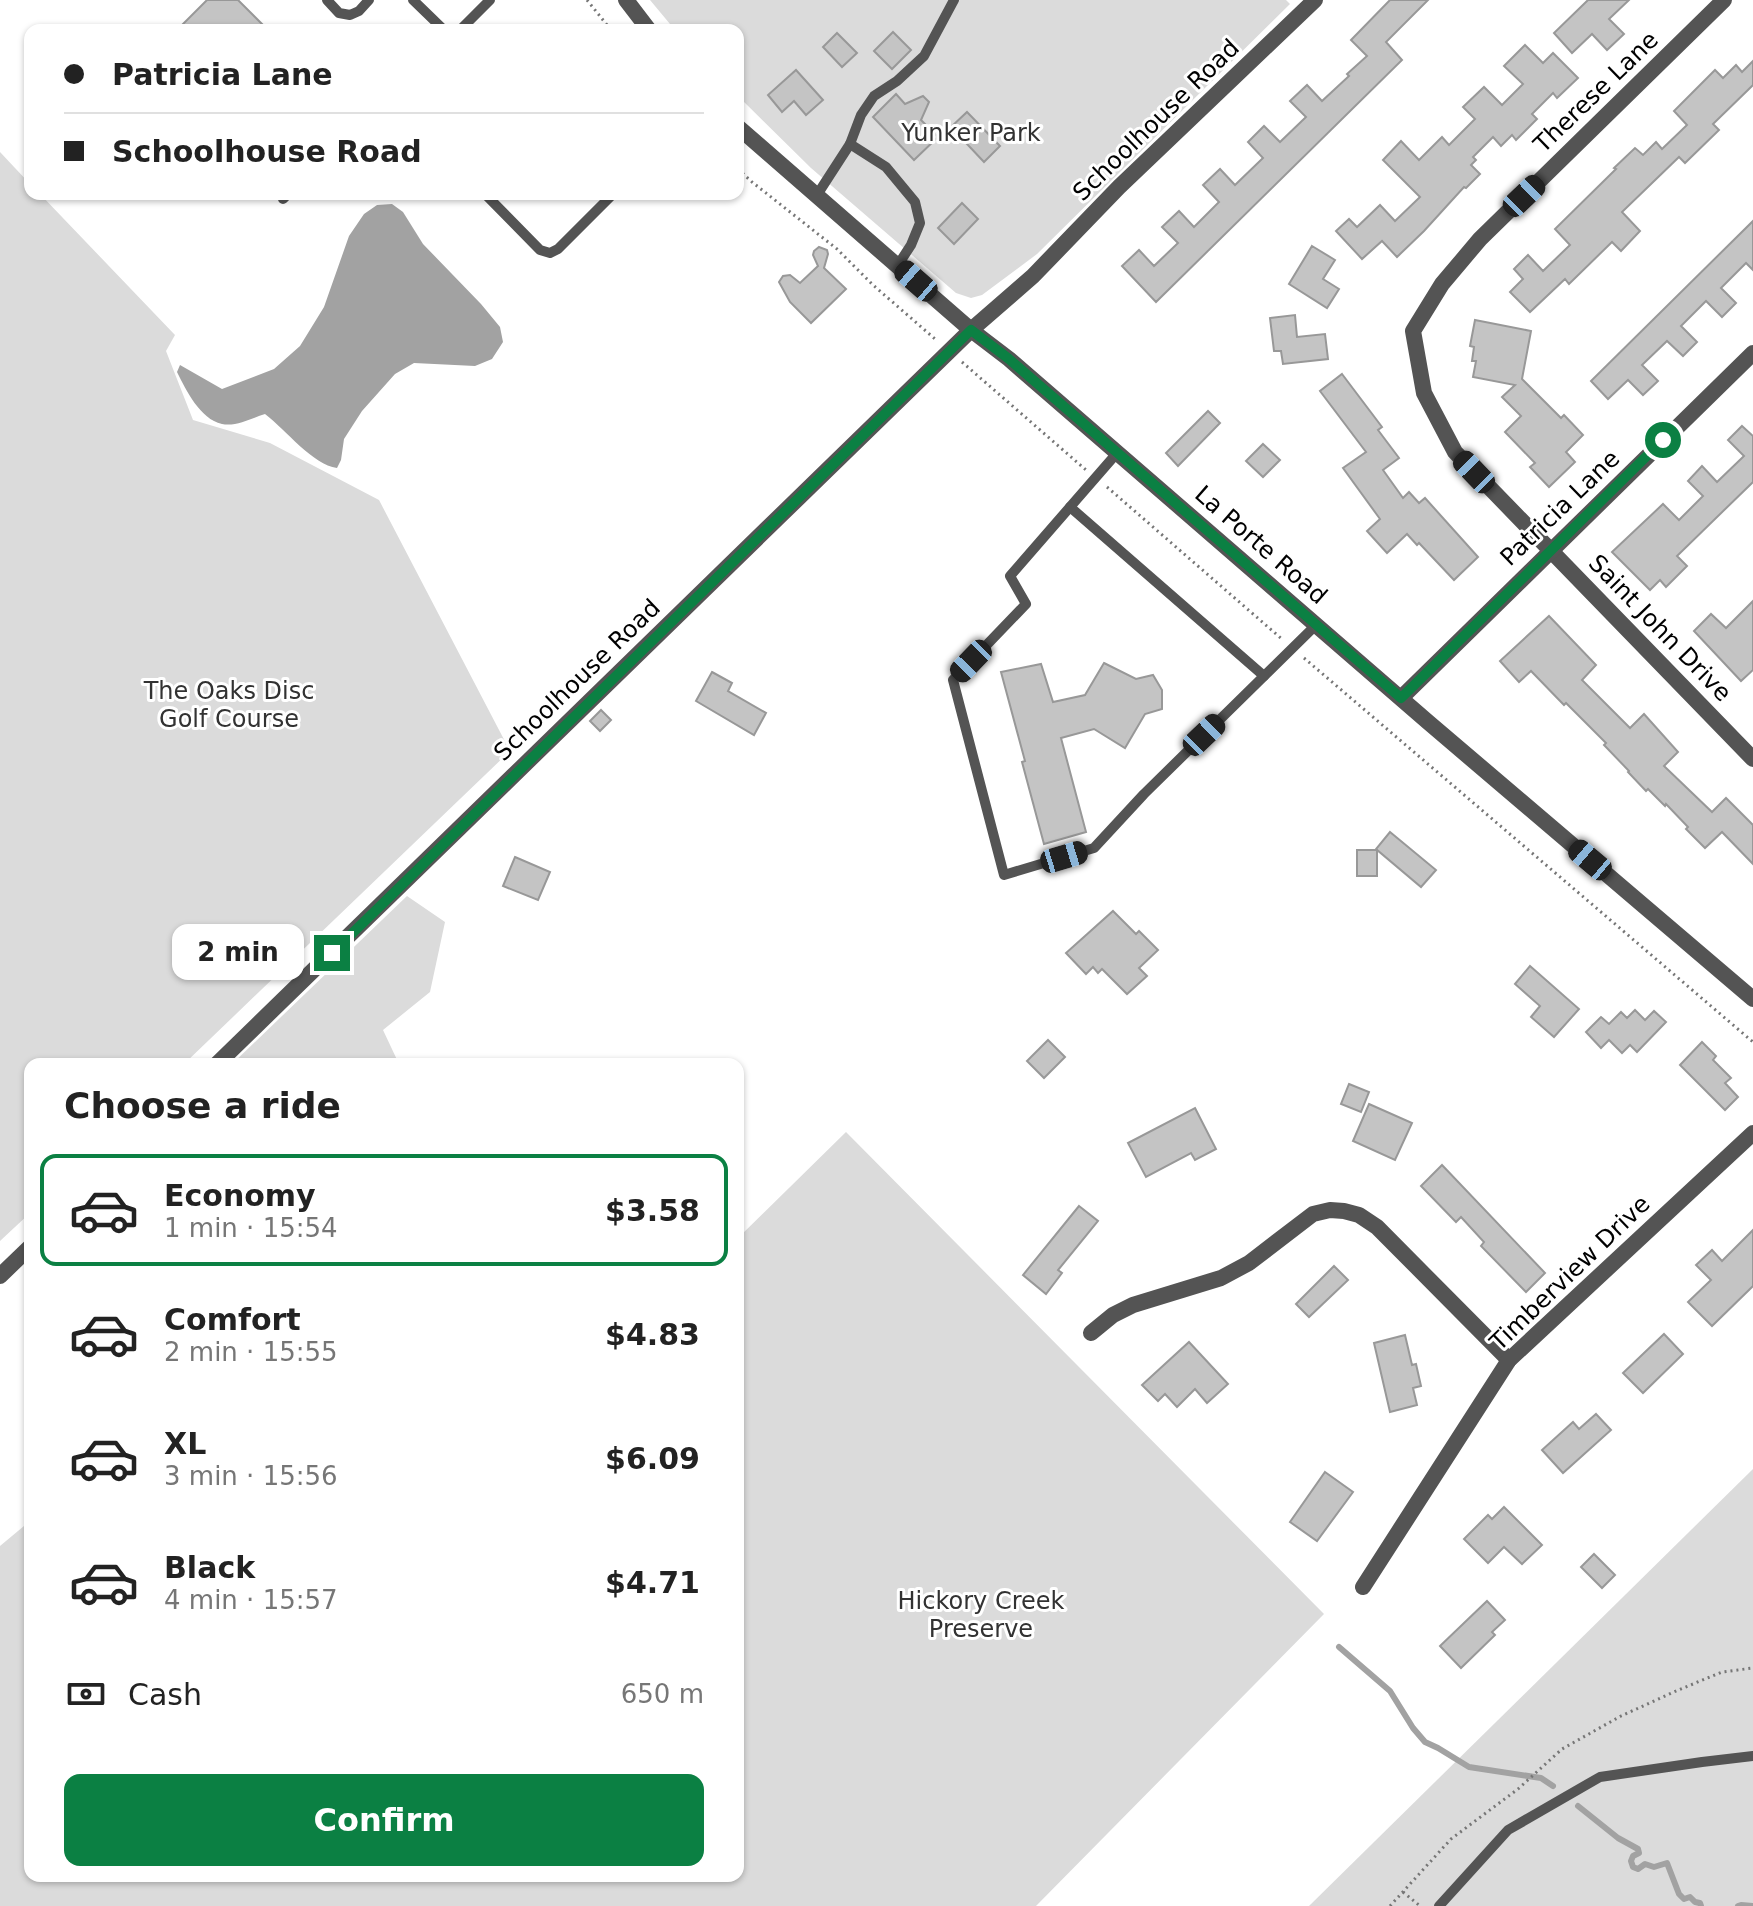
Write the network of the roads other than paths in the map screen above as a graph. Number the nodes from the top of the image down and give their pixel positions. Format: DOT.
graph roads {
  1 [pos="327,0"];
  2 [pos="369,0"];
  3 [pos="413,0"];
  4 [pos="490,0"];
  5 [pos="626,0"];
  6 [pos="954,0"];
  7 [pos="1315,0"];
  8 [pos="1724,0"];
  9 [pos="438,24"];
  10 [pos="465,24"];
  11 [pos="644,24"];
  12 [pos="744,132"];
  13 [pos="850,144"];
  14 [pos="817,195"];
  15 [pos="491,200"];
  16 [pos="607,200"];
  17 [pos="898,265"];
  18 [pos="971,330"];
  19 [pos="1413,331"];
  20 [pos="1753,353"];
  21 [pos="1117,453"];
  22 [pos="1070,507"];
  23 [pos="1550,550"];
  24 [pos="1316,625"];
  25 [pos="1264,676"];
  26 [pos="1401,698"];
  27 [pos="1749,747"];
  28 [pos="1753,999"];
  29 [pos="223,1058"];
  30 [pos="1753,1133"];
  31 [pos="24,1253"];
  32 [pos="0,1276"];
  33 [pos="1091,1333"];
  34 [pos="1509,1360"];
  35 [pos="1363,1587"];
  36 [pos="1753,1756"];
  37 [pos="1439,1906"];
  1 -- 2 [label="lane"];
  3 -- 9 [label="lane"];
  4 -- 10 [label="lane"];
  5 -- 11 [label="street"];
  6 -- 13 [label="lane"];
  7 -- 18 [label="street, Schoolhouse Road"];
  8 -- 19 [label="street, Therese Lane"];
  12 -- 14 [label="street, La Porte Road"];
  13 -- 14 [label="lane"];
  13 -- 17 [label="lane"];
  14 -- 17 [label="street, La Porte Road"];
  15 -- 16 [label="lane"];
  17 -- 18 [label="street, La Porte Road"];
  18 -- 21 [label="street, La Porte Road"];
  18 -- 29 [label="street, Schoolhouse Road"];
  19 -- 23 [label="street, Saint John Drive"];
  20 -- 23 [label="street, Patricia Lane"];
  21 -- 22 [label="lane"];
  21 -- 24 [label="street, La Porte Road"];
  22 -- 25 [label="lane"];
  22 -- 25 [label="lane"];
  23 -- 26 [label="street, Patricia Lane"];
  23 -- 27 [label="street, Saint John Drive"];
  24 -- 25 [label="lane"];
  24 -- 26 [label="street, La Porte Road"];
  26 -- 28 [label="street, La Porte Road"];
  30 -- 34 [label="street, Timberview Drive"];
  31 -- 32 [label="street"];
  33 -- 34 [label="street"];
  34 -- 35 [label="street, Timberview Drive"];
  36 -- 37 [label="lane"];
}
